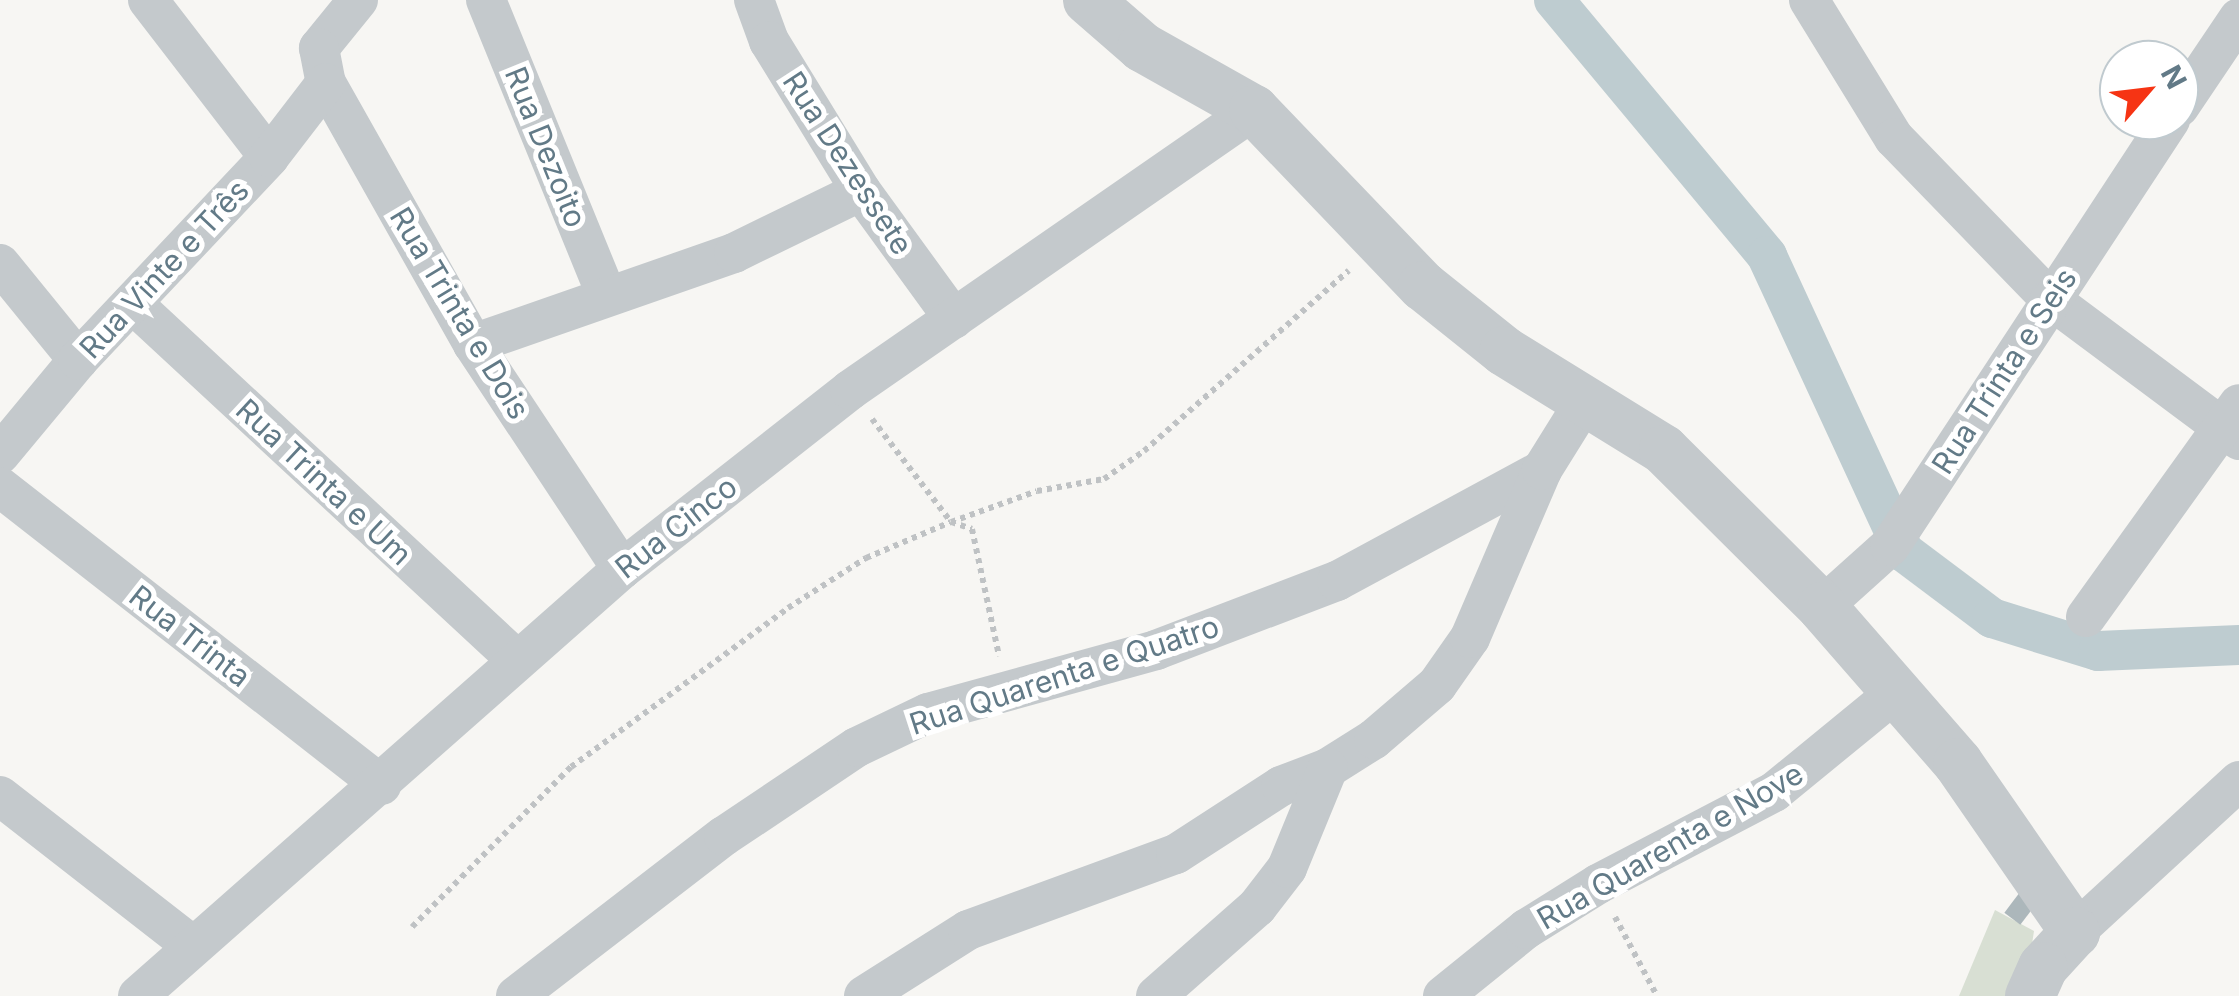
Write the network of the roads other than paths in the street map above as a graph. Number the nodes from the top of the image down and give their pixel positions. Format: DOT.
graph roads {
  1 [pos="148,0"];
  2 [pos="358,0"];
  3 [pos="486,0"];
  4 [pos="754,0"];
  5 [pos="1088,0"];
  6 [pos="1809,0"];
  7 [pos="2239,18"];
  8 [pos="323,65"];
  9 [pos="2199,77"];
  10 [pos="1254,110"];
  11 [pos="2157,140"];
  12 [pos="269,157"];
  13 [pos="861,191"];
  14 [pos="0,264"];
  15 [pos="606,294"];
  16 [pos="2050,300"];
  17 [pos="132,303"];
  18 [pos="954,319"];
  19 [pos="472,344"];
  20 [pos="78,360"];
  21 [pos="1585,401"];
  22 [pos="2234,425"];
  23 [pos="0,454"];
  24 [pos="1542,470"];
  25 [pos="0,486"];
  26 [pos="622,570"];
  27 [pos="1822,607"];
  28 [pos="2086,617"];
  29 [pos="517,660"];
  30 [pos="1895,694"];
  31 [pos="1328,768"];
  32 [pos="2239,782"];
  33 [pos="380,785"];
  34 [pos="0,796"];
  35 [pos="2075,932"];
  36 [pos="193,946"];
  37 [pos="138,996"];
  38 [pos="516,996"];
  39 [pos="864,996"];
  40 [pos="1156,996"];
  41 [pos="1443,996"];
  42 [pos="2030,996"];
  1 -- 12 [label="street"];
  2 -- 8 [label="street, Rua Vinte e Três"];
  3 -- 15 [label="street, Rua Dezoito"];
  4 -- 13 [label="street, Rua Dezessete"];
  5 -- 10 [label="street"];
  6 -- 16 [label="street"];
  7 -- 9 [label="street"];
  8 -- 12 [label="street, Rua Vinte e Três"];
  8 -- 19 [label="street, Rua Trinta e Dois"];
  10 -- 18 [label="street, Rua Cinco"];
  10 -- 21 [label="street"];
  11 -- 16 [label="street, Rua Trinta e Seis"];
  12 -- 17 [label="street, Rua Vinte e Três"];
  13 -- 15 [label="street"];
  13 -- 18 [label="street, Rua Dezessete"];
  14 -- 20 [label="street"];
  15 -- 19 [label="street"];
  16 -- 22 [label="street"];
  16 -- 27 [label="street, Rua Trinta e Seis"];
  17 -- 20 [label="street, Rua Vinte e Três"];
  17 -- 29 [label="street, Rua Trinta e Um"];
  18 -- 26 [label="street, Rua Cinco"];
  19 -- 26 [label="street, Rua Trinta e Dois"];
  20 -- 23 [label="street, Rua Vinte e Três"];
  21 -- 24 [label="street"];
  21 -- 27 [label="street"];
  22 -- 28 [label="street"];
  24 -- 31 [label="street"];
  24 -- 38 [label="street, Rua Quarenta e Quatro"];
  25 -- 33 [label="street, Rua Trinta"];
  26 -- 29 [label="street, Rua Cinco"];
  27 -- 30 [label="street"];
  29 -- 33 [label="street, Rua Cinco"];
  30 -- 35 [label="street"];
  30 -- 41 [label="street, Rua Quarenta e Nove"];
  31 -- 39 [label="street"];
  31 -- 40 [label="street"];
  32 -- 35 [label="street"];
  33 -- 36 [label="street, Rua Cinco"];
  34 -- 36 [label="street"];
  35 -- 42 [label="street"];
  36 -- 37 [label="street, Rua Cinco"];
}
